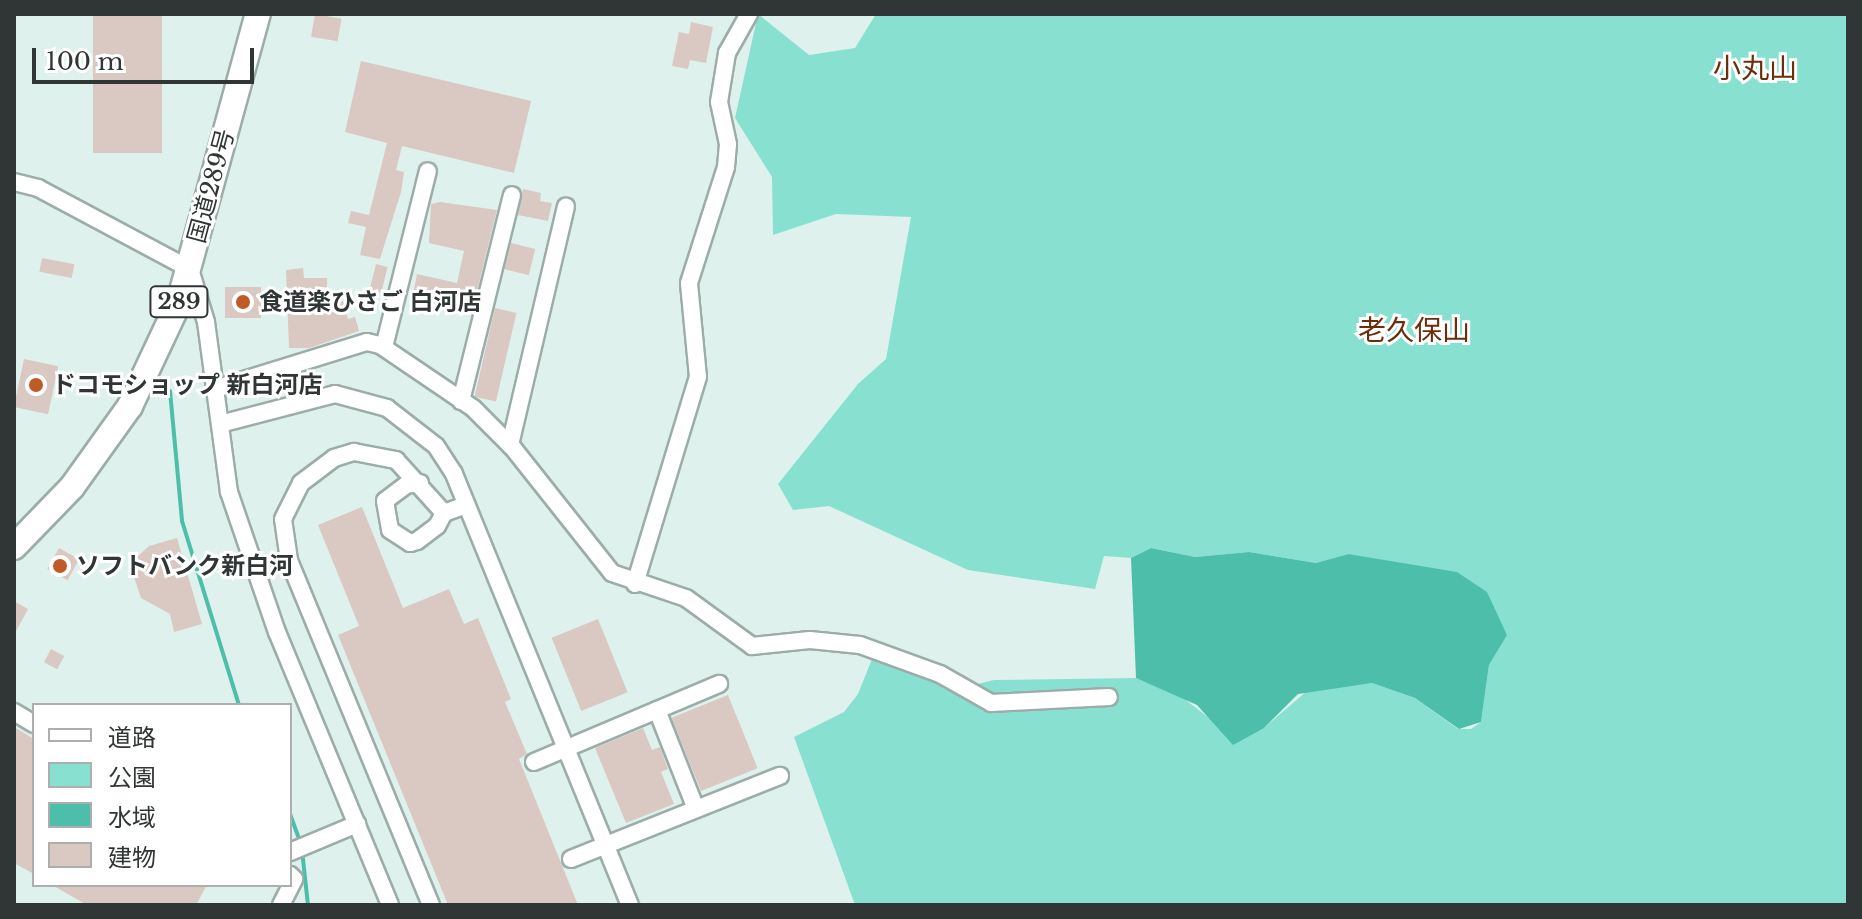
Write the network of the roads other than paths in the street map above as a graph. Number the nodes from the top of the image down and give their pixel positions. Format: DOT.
graph roads {
  1 [pos="257,14"];
  2 [pos="749,14"];
  3 [pos="428,171"];
  4 [pos="14,182"];
  5 [pos="512,195"];
  6 [pos="566,206"];
  7 [pos="190,269"];
  8 [pos="384,347"];
  9 [pos="215,389"];
  10 [pos="461,401"];
  11 [pos="220,424"];
  12 [pos="510,445"];
  13 [pos="420,483"];
  14 [pos="466,505"];
  15 [pos="444,513"];
  16 [pos="14,547"];
  17 [pos="635,584"];
  18 [pos="719,684"];
  19 [pos="1109,697"];
  20 [pos="657,710"];
  21 [pos="14,712"];
  22 [pos="32,723"];
  23 [pos="566,749"];
  24 [pos="534,762"];
  25 [pos="780,776"];
  26 [pos="696,809"];
  27 [pos="357,824"];
  28 [pos="606,846"];
  29 [pos="292,851"];
  30 [pos="571,859"];
  31 [pos="290,887"];
  32 [pos="281,905"];
  33 [pos="390,905"];
  34 [pos="431,905"];
  35 [pos="630,905"];
  1 -- 7 [label="highway, 国道289号 / 289"];
  2 -- 17 [label="street"];
  3 -- 8 [label="street"];
  4 -- 7 [label="street"];
  5 -- 10 [label="street"];
  6 -- 12 [label="street"];
  7 -- 9 [label="street"];
  7 -- 16 [label="highway, 国道289号 / 289"];
  8 -- 9 [label="street"];
  8 -- 10 [label="street"];
  9 -- 11 [label="street"];
  10 -- 12 [label="street"];
  11 -- 14 [label="street"];
  11 -- 27 [label="street"];
  12 -- 17 [label="street"];
  13 -- 15 [label="street"];
  13 -- 15 [label="street"];
  13 -- 34 [label="street"];
  14 -- 15 [label="street"];
  14 -- 23 [label="street"];
  17 -- 19 [label="street"];
  18 -- 20 [label="street"];
  20 -- 23 [label="street"];
  20 -- 26 [label="street"];
  21 -- 22 [label="street"];
  23 -- 24 [label="street"];
  23 -- 28 [label="street"];
  25 -- 26 [label="street"];
  26 -- 28 [label="street"];
  27 -- 29 [label="street"];
  27 -- 33 [label="street"];
  28 -- 30 [label="street"];
  28 -- 35 [label="street"];
  31 -- 32 [label="street"];
}
